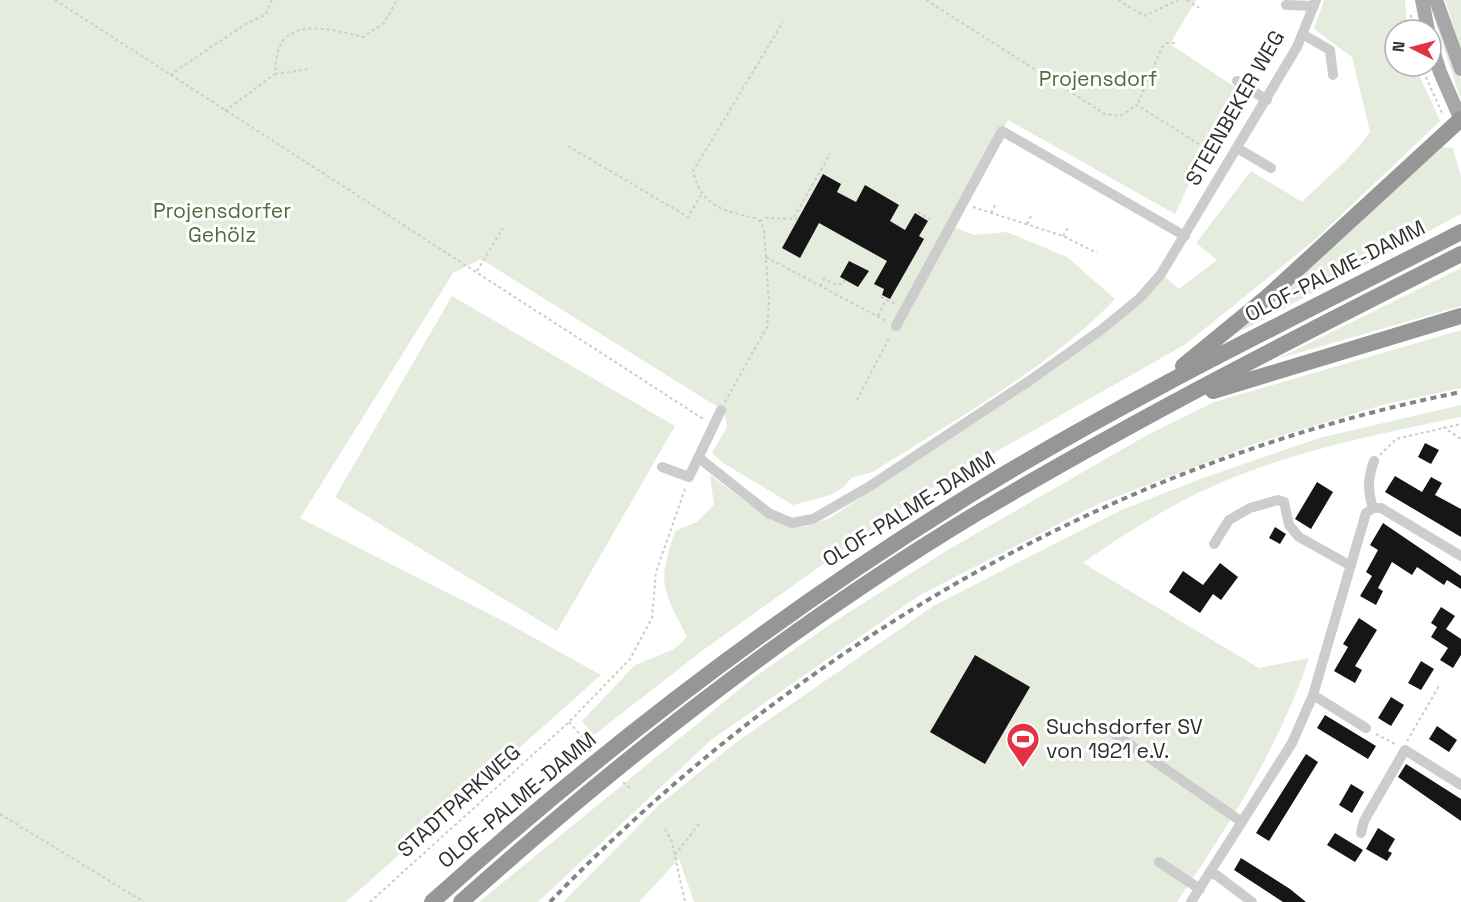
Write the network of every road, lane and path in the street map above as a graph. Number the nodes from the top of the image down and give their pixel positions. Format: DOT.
graph roads {
  1 [pos="55,0"];
  2 [pos="272,0"];
  3 [pos="397,0"];
  4 [pos="926,0"];
  5 [pos="1118,0"];
  6 [pos="1178,0"];
  7 [pos="1187,0"];
  8 [pos="1422,0"];
  9 [pos="1436,0"];
  10 [pos="1315,3"];
  11 [pos="1286,5"];
  12 [pos="1199,8"];
  13 [pos="1426,18"];
  14 [pos="783,22"];
  15 [pos="1302,34"];
  16 [pos="1177,43"];
  17 [pos="310,69"];
  18 [pos="1461,69"];
  19 [pos="275,74"];
  20 [pos="1333,75"];
  21 [pos="169,76"];
  22 [pos="1426,78"];
  23 [pos="1443,78"];
  24 [pos="1237,81"];
  25 [pos="1267,100"];
  26 [pos="1137,105"];
  27 [pos="225,111"];
  28 [pos="1458,122"];
  29 [pos="568,146"];
  30 [pos="1237,148"];
  31 [pos="830,154"];
  32 [pos="1228,163"];
  33 [pos="1271,168"];
  34 [pos="701,195"];
  35 [pos="963,205"];
  36 [pos="995,205"];
  37 [pos="918,212"];
  38 [pos="991,213"];
  39 [pos="1031,216"];
  40 [pos="930,219"];
  41 [pos="760,221"];
  42 [pos="1027,224"];
  43 [pos="1069,226"];
  44 [pos="503,228"];
  45 [pos="1461,232"];
  46 [pos="1063,236"];
  47 [pos="1185,236"];
  48 [pos="1097,253"];
  49 [pos="1461,254"];
  50 [pos="766,257"];
  51 [pos="477,271"];
  52 [pos="845,280"];
  53 [pos="820,286"];
  54 [pos="881,297"];
  55 [pos="886,300"];
  56 [pos="905,309"];
  57 [pos="877,316"];
  58 [pos="1461,316"];
  59 [pos="896,326"];
  60 [pos="1146,394"];
  61 [pos="857,400"];
  62 [pos="721,410"];
  63 [pos="1150,414"];
  64 [pos="1461,424"];
  65 [pos="1443,428"];
  66 [pos="710,434"];
  67 [pos="1461,440"];
  68 [pos="699,458"];
  69 [pos="1374,461"];
  70 [pos="662,467"];
  71 [pos="689,477"];
  72 [pos="1373,508"];
  73 [pos="1214,544"];
  74 [pos="1461,556"];
  75 [pos="1351,566"];
  76 [pos="1439,686"];
  77 [pos="1313,695"];
  78 [pos="569,723"];
  79 [pos="1366,728"];
  80 [pos="1109,730"];
  81 [pos="586,741"];
  82 [pos="1405,750"];
  83 [pos="622,781"];
  84 [pos="1461,785"];
  85 [pos="630,788"];
  86 [pos="0,814"];
  87 [pos="1242,822"];
  88 [pos="699,824"];
  89 [pos="665,829"];
  90 [pos="1361,833"];
  91 [pos="675,855"];
  92 [pos="1159,862"];
  93 [pos="1211,871"];
  94 [pos="1200,889"];
  95 [pos="144,902"];
  96 [pos="370,902"];
  97 [pos="432,902"];
  98 [pos="461,902"];
  99 [pos="685,902"];
  100 [pos="1191,902"];
  101 [pos="1252,902"];
  1 -- 21 [label="path"];
  2 -- 21 [label="path"];
  3 -- 19 [label="path"];
  4 -- 26 [label="path"];
  5 -- 6 [label="path"];
  7 -- 12 [label="path"];
  8 -- 13 [label="main road"];
  9 -- 18 [label="main road"];
  10 -- 11 [label="street"];
  10 -- 15 [label="street, STEENBEKER WEG"];
  14 -- 34 [label="path"];
  15 -- 20 [label="street"];
  15 -- 25 [label="street, STEENBEKER WEG"];
  16 -- 26 [label="path"];
  17 -- 19 [label="path"];
  19 -- 27 [label="path"];
  21 -- 27 [label="path"];
  22 -- 28 [label="path"];
  23 -- 28 [label="main road"];
  24 -- 25 [label="street"];
  25 -- 30 [label="street, STEENBEKER WEG"];
  26 -- 32 [label="path"];
  27 -- 51 [label="path"];
  28 -- 60 [label="highway"];
  29 -- 34 [label="path"];
  30 -- 32 [label="street, STEENBEKER WEG"];
  30 -- 33 [label="street"];
  31 -- 41 [label="path"];
  32 -- 47 [label="street, STEENBEKER WEG"];
  34 -- 41 [label="path"];
  35 -- 38 [label="path"];
  35 -- 47 [label="street"];
  35 -- 56 [label="street"];
  36 -- 38 [label="path"];
  37 -- 40 [label="path"];
  38 -- 42 [label="path"];
  39 -- 42 [label="path"];
  41 -- 50 [label="path"];
  42 -- 46 [label="path"];
  43 -- 46 [label="path"];
  44 -- 51 [label="path"];
  45 -- 60 [label="highway, OLOF-PALME-DAMM"];
  46 -- 48 [label="path"];
  47 -- 68 [label="street, STEENBEKER WEG"];
  49 -- 63 [label="highway, OLOF-PALME-DAMM"];
  50 -- 53 [label="path"];
  50 -- 62 [label="path"];
  51 -- 66 [label="path"];
  52 -- 53 [label="path"];
  53 -- 57 [label="path"];
  54 -- 55 [label="path"];
  55 -- 56 [label="path"];
  55 -- 57 [label="path"];
  56 -- 59 [label="street"];
  57 -- 59 [label="path"];
  58 -- 63 [label="highway"];
  59 -- 61 [label="path"];
  60 -- 97 [label="highway, OLOF-PALME-DAMM"];
  62 -- 66 [label="street"];
  63 -- 98 [label="highway, OLOF-PALME-DAMM"];
  64 -- 65 [label="path"];
  65 -- 67 [label="path"];
  65 -- 69 [label="path"];
  66 -- 68 [label="street"];
  68 -- 71 [label="street"];
  69 -- 72 [label="street"];
  70 -- 71 [label="street"];
  71 -- 78 [label="path, STADTPARKWEG"];
  72 -- 74 [label="street"];
  72 -- 75 [label="street"];
  73 -- 75 [label="street"];
  75 -- 77 [label="street"];
  76 -- 82 [label="path"];
  77 -- 79 [label="street"];
  77 -- 87 [label="street"];
  78 -- 81 [label="path"];
  78 -- 96 [label="path, STADTPARKWEG"];
  79 -- 82 [label="path"];
  80 -- 87 [label="street"];
  82 -- 84 [label="street"];
  82 -- 90 [label="street"];
  83 -- 85 [label="path"];
  86 -- 95 [label="path"];
  87 -- 93 [label="street"];
  88 -- 91 [label="path"];
  89 -- 91 [label="path"];
  91 -- 99 [label="path"];
  92 -- 94 [label="street"];
  93 -- 94 [label="street"];
  93 -- 101 [label="street"];
  94 -- 100 [label="street"];
}
